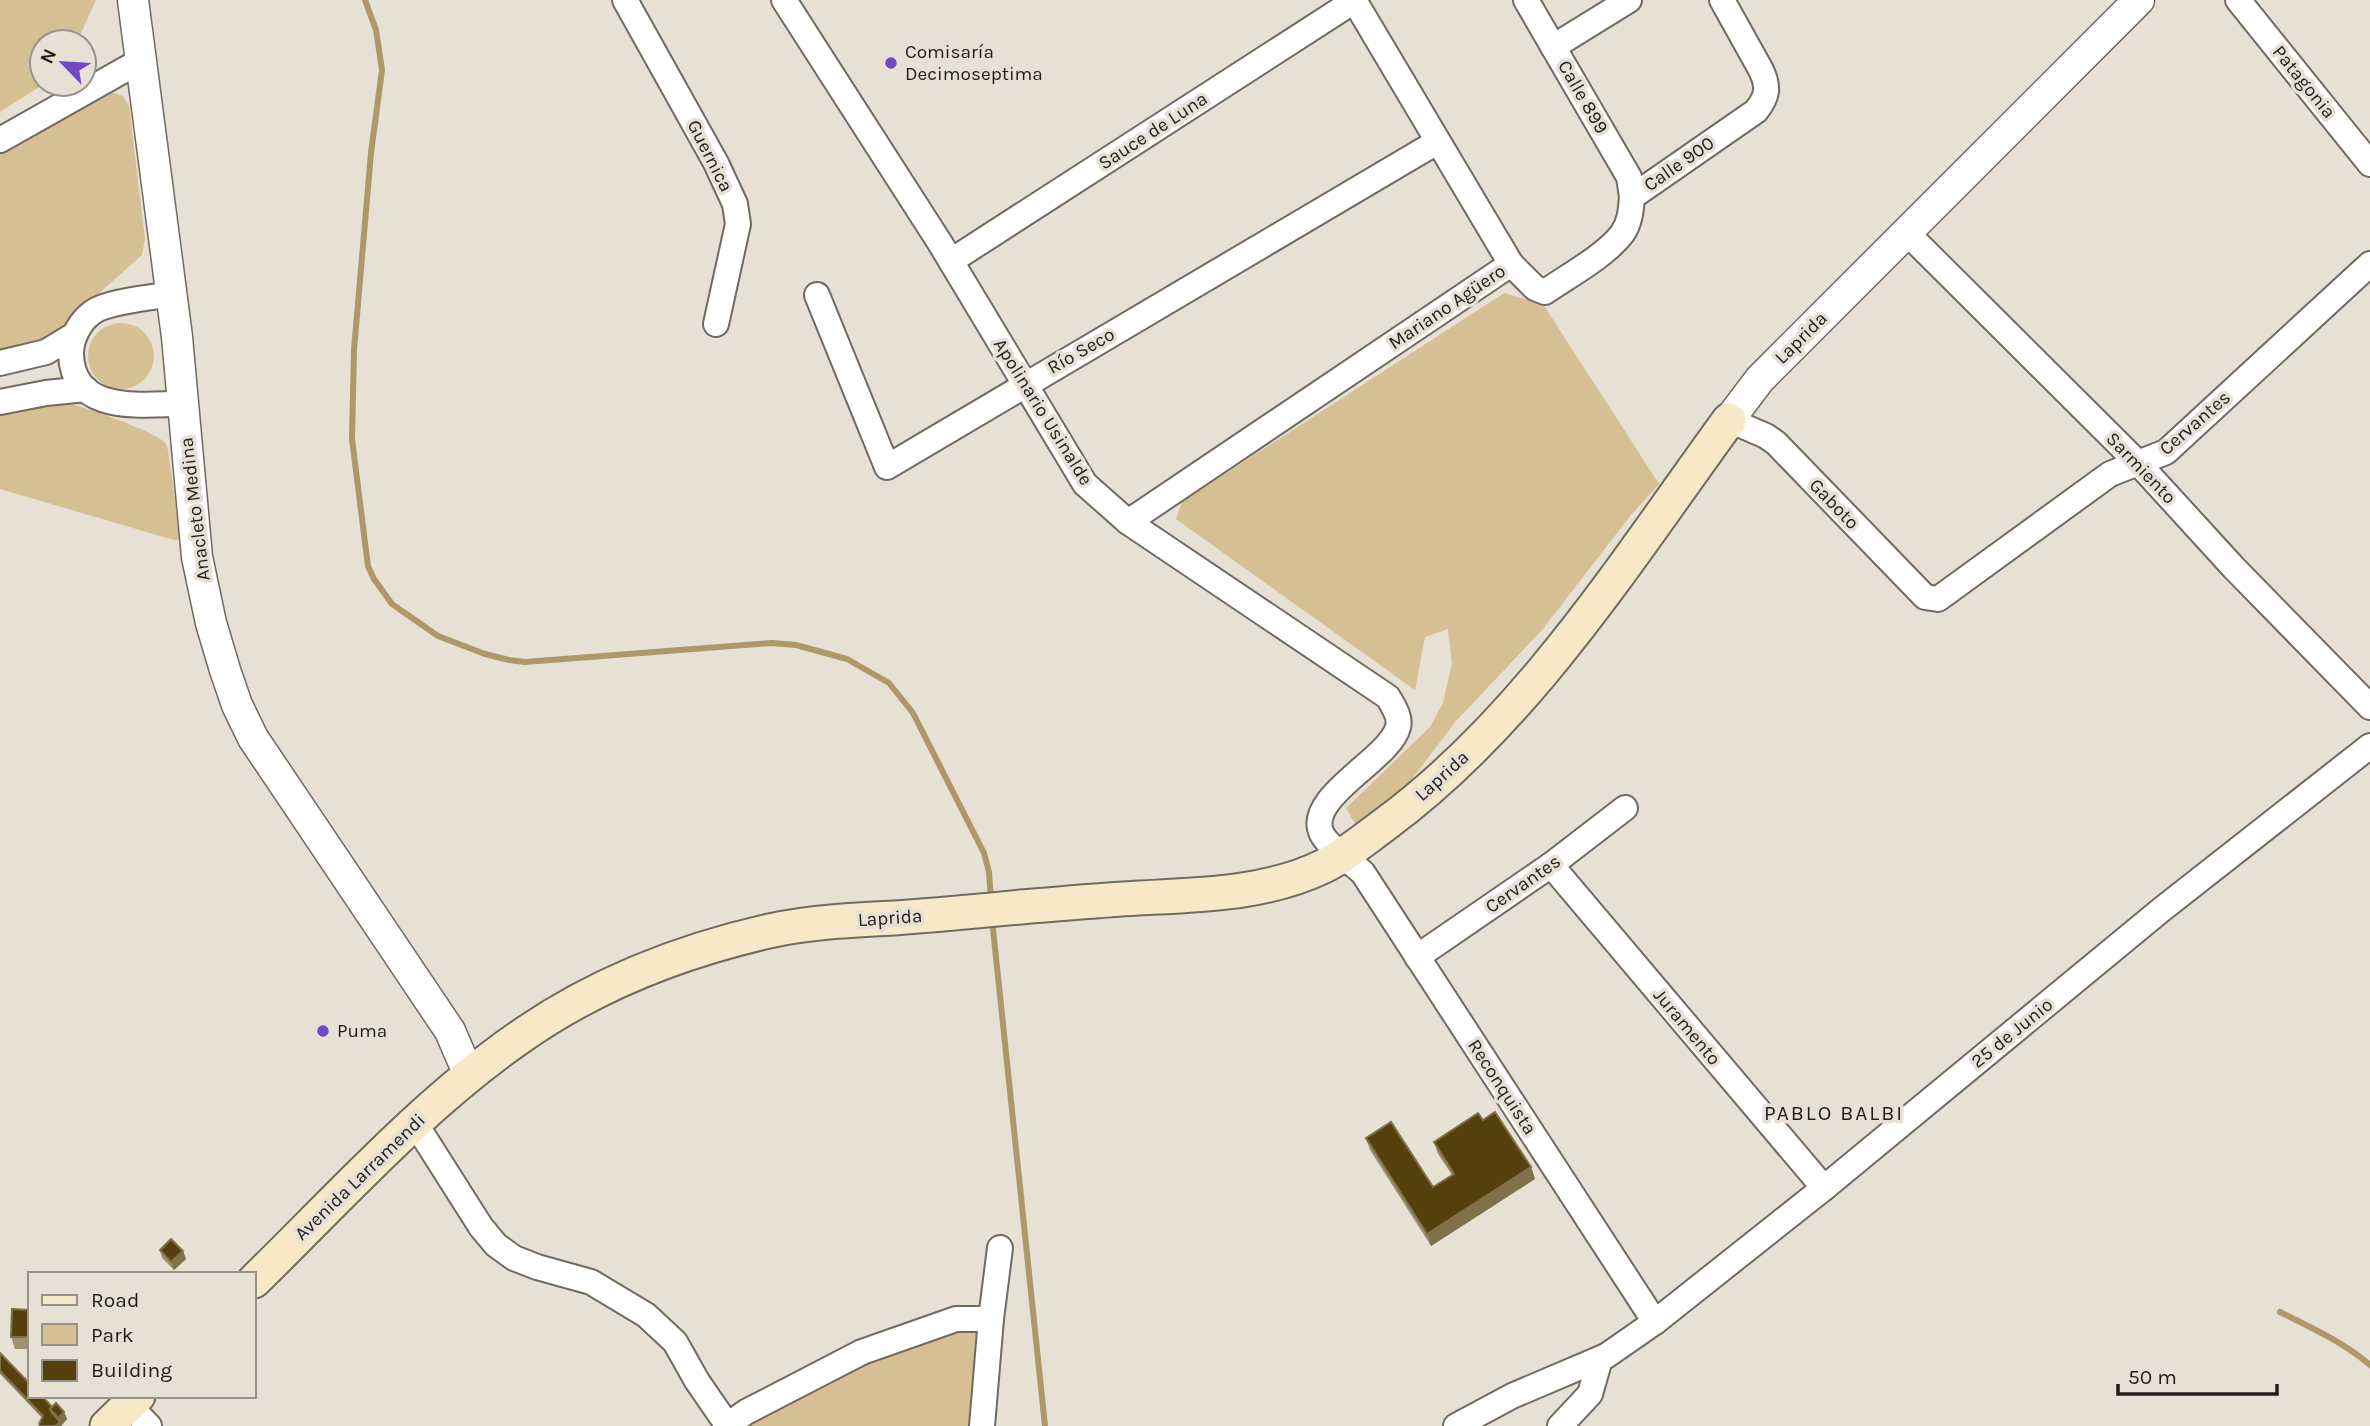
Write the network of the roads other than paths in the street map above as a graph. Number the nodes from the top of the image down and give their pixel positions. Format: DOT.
graph roads {
  1 [pos="133,0"];
  2 [pos="625,0"];
  3 [pos="784,0"];
  4 [pos="1526,0"];
  5 [pos="1629,0"];
  6 [pos="1722,0"];
  7 [pos="2139,0"];
  8 [pos="2238,0"];
  9 [pos="1354,1"];
  10 [pos="1553,47"];
  11 [pos="140,61"];
  12 [pos="0,140"];
  13 [pos="1437,142"];
  14 [pos="2370,164"];
  15 [pos="1632,197"];
  16 [pos="1907,233"];
  17 [pos="951,261"];
  18 [pos="1511,264"];
  19 [pos="2370,264"];
  20 [pos="171,294"];
  21 [pos="817,295"];
  22 [pos="716,324"];
  23 [pos="74,335"];
  24 [pos="0,363"];
  25 [pos="1024,385"];
  26 [pos="86,390"];
  27 [pos="0,402"];
  28 [pos="183,404"];
  29 [pos="1729,419"];
  30 [pos="2139,464"];
  31 [pos="1128,522"];
  32 [pos="1931,600"];
  33 [pos="2370,707"];
  34 [pos="2370,746"];
  35 [pos="1626,807"];
  36 [pos="1344,855"];
  37 [pos="1551,866"];
  38 [pos="1417,957"];
  39 [pos="469,1075"];
  40 [pos="415,1123"];
  41 [pos="1824,1188"];
  42 [pos="1000,1248"];
  43 [pos="256,1279"];
  44 [pos="991,1319"];
  45 [pos="1655,1322"];
  46 [pos="1600,1359"];
  47 [pos="727,1426"];
  48 [pos="982,1426"];
  49 [pos="1456,1426"];
  50 [pos="1559,1426"];
  1 -- 11 [label="street, Anacleto Medina"];
  2 -- 22 [label="street, Guernica"];
  3 -- 17 [label="street, Apolinario Usinalde"];
  4 -- 10 [label="street, Calle 899"];
  5 -- 10 [label="street"];
  6 -- 15 [label="street, Calle 900"];
  7 -- 16 [label="street, Laprida"];
  8 -- 14 [label="street, Patagonia"];
  9 -- 13 [label="street, Mariano Agüero"];
  9 -- 17 [label="street, Sauce de Luna"];
  10 -- 15 [label="street, Calle 899"];
  11 -- 12 [label="street"];
  11 -- 20 [label="street, Anacleto Medina"];
  13 -- 18 [label="street, Mariano Agüero"];
  13 -- 25 [label="street, Río Seco"];
  15 -- 18 [label="street, Calle 900"];
  16 -- 29 [label="street, Laprida"];
  16 -- 30 [label="street, Sarmiento"];
  17 -- 25 [label="street, Apolinario Usinalde"];
  18 -- 31 [label="street, Mariano Agüero"];
  19 -- 30 [label="street, Cervantes"];
  20 -- 23 [label="street"];
  20 -- 28 [label="street, Anacleto Medina"];
  21 -- 25 [label="street, Río Seco"];
  23 -- 24 [label="street"];
  23 -- 26 [label="street"];
  25 -- 31 [label="street, Apolinario Usinalde"];
  26 -- 27 [label="street"];
  26 -- 28 [label="street"];
  28 -- 39 [label="street, Anacleto Medina"];
  29 -- 32 [label="street, Gaboto"];
  29 -- 36 [label="main road, Laprida"];
  30 -- 32 [label="street, Cervantes"];
  30 -- 33 [label="street, Sarmiento"];
  31 -- 36 [label="street, Apolinario Usinalde"];
  34 -- 41 [label="street, 25 de Junio"];
  35 -- 37 [label="street, Cervantes"];
  36 -- 38 [label="street, Reconquista"];
  36 -- 39 [label="main road, Laprida"];
  37 -- 38 [label="street, Cervantes"];
  37 -- 41 [label="street, Juramento"];
  38 -- 45 [label="street, Reconquista"];
  39 -- 40 [label="main road, Avenida Larramendi"];
  40 -- 43 [label="main road, Avenida Larramendi"];
  40 -- 47 [label="street"];
  41 -- 45 [label="street, 25 de Junio"];
  42 -- 44 [label="street"];
  44 -- 47 [label="street"];
  44 -- 48 [label="street"];
  45 -- 46 [label="street, 25 de Junio"];
  46 -- 49 [label="street, 25 de Junio"];
  46 -- 50 [label="street"];
}
